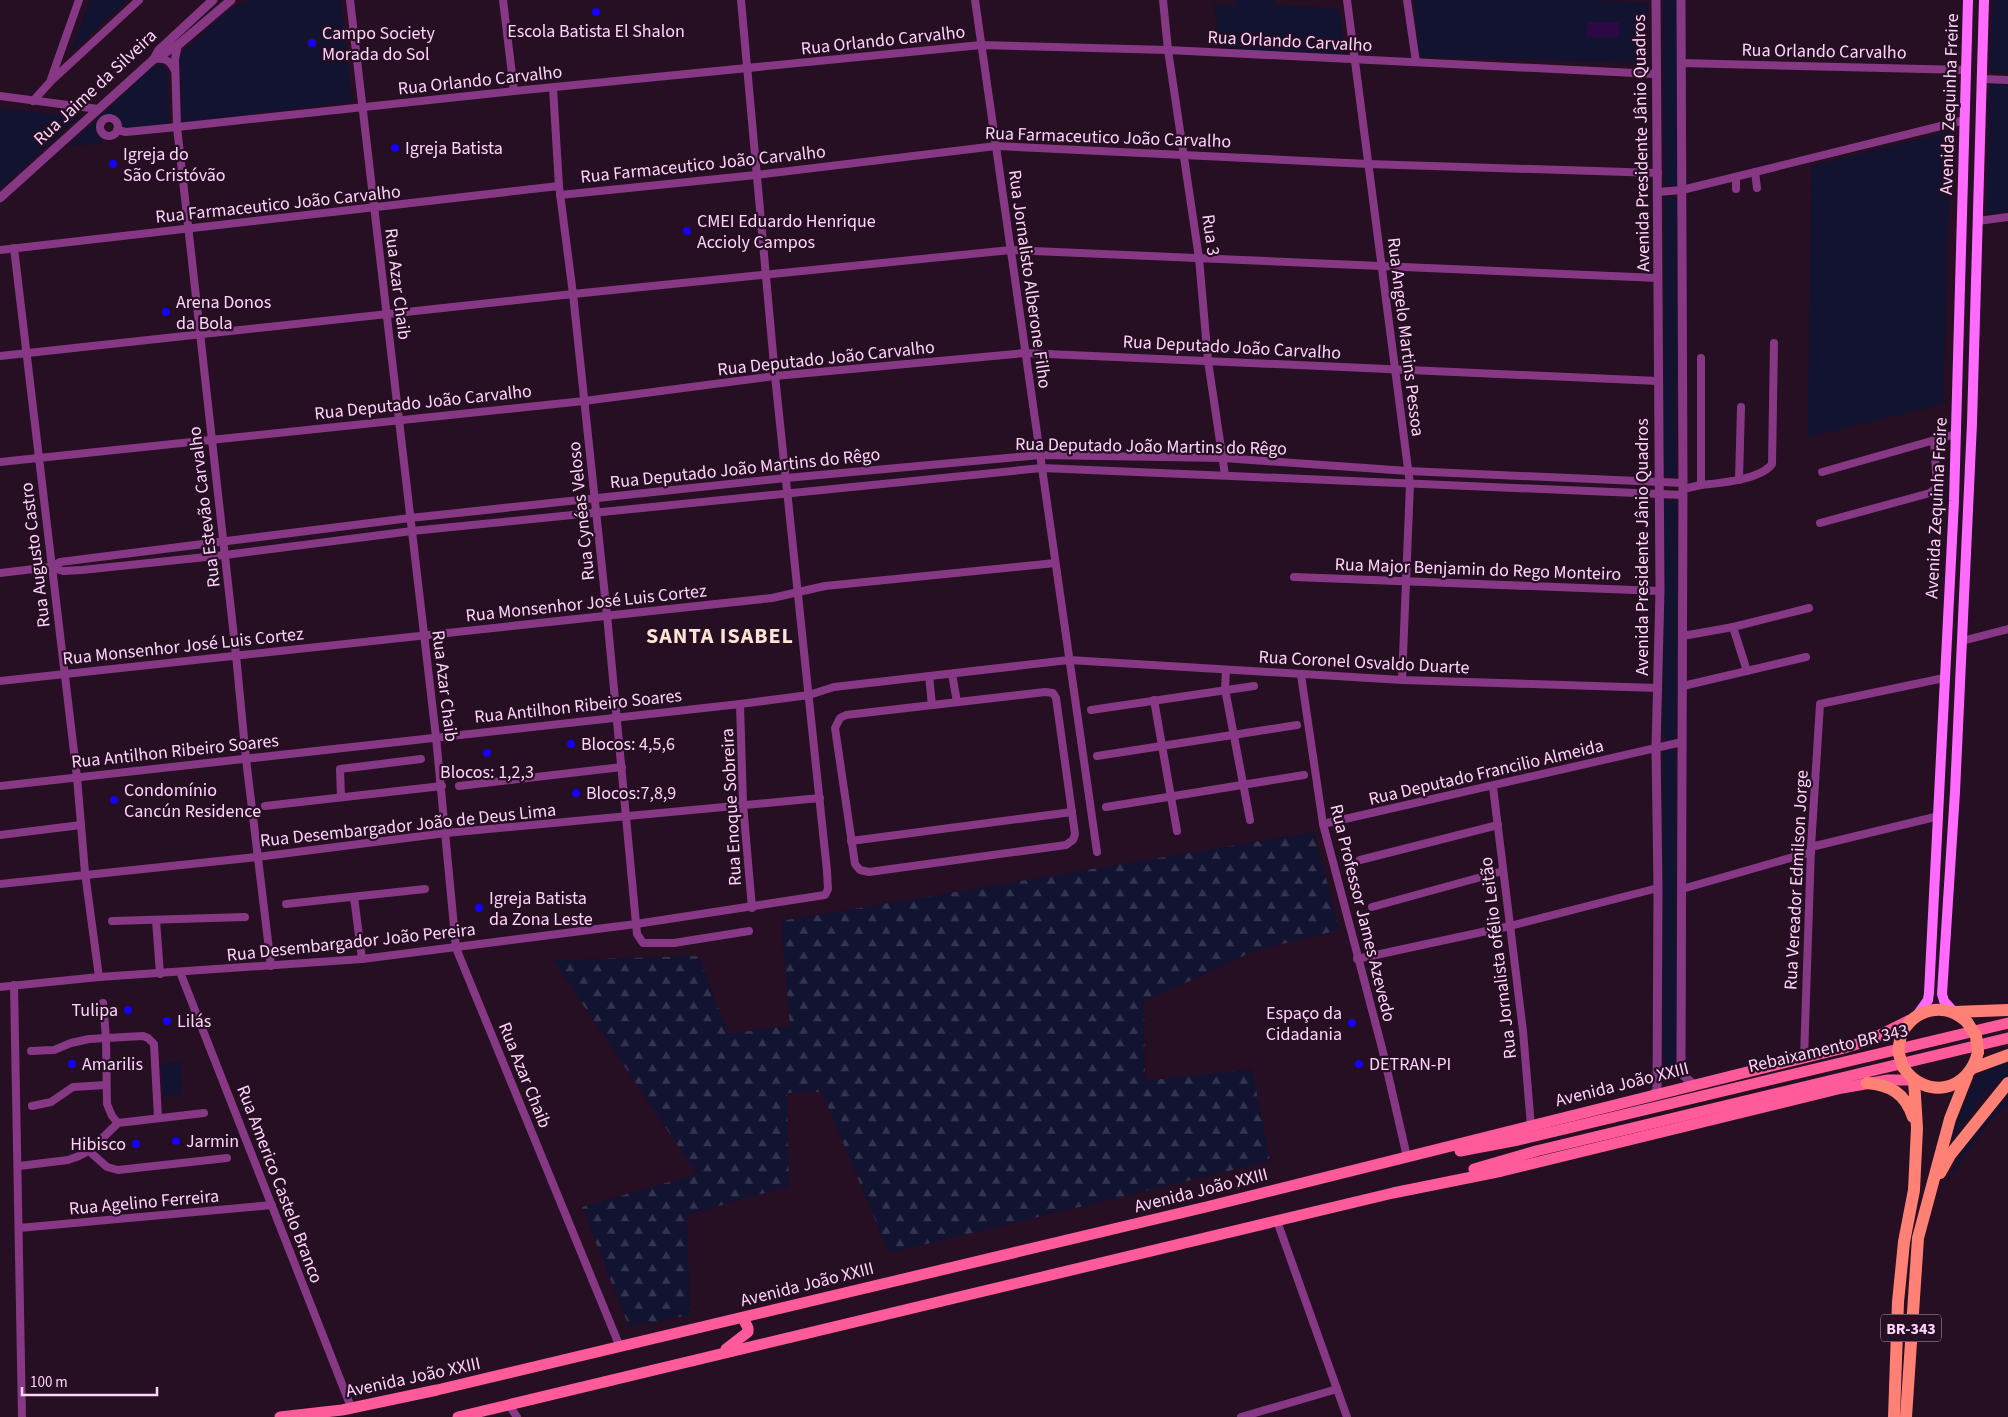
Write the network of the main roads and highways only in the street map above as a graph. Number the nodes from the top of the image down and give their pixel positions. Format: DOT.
graph roads {
  1 [pos="1968,0"];
  2 [pos="1984,0"];
  3 [pos="1965,70"];
  4 [pos="1982,79"];
  5 [pos="1957,401"];
  6 [pos="1973,401"];
  7 [pos="1956,422"];
  8 [pos="1972,423"];
  9 [pos="1934,882"];
  10 [pos="1948,887"];
  11 [pos="2008,1010"];
  12 [pos="1954,1012"];
  13 [pos="1914,1017"];
  14 [pos="2008,1023"];
  15 [pos="2008,1038"];
  16 [pos="2008,1054"];
  17 [pos="1970,1072"];
  18 [pos="1914,1080"];
  19 [pos="2008,1083"];
  20 [pos="1867,1084"];
  21 [pos="1655,1107"];
  22 [pos="1340,1174"];
  23 [pos="1914,1190"];
  24 [pos="1930,1191"];
  25 [pos="1393,1193"];
  26 [pos="742,1318"];
  27 [pos="718,1354"];
  28 [pos="347,1409"];
  29 [pos="280,1417"];
  30 [pos="322,1417"];
  31 [pos="458,1417"];
  32 [pos="1894,1417"];
  33 [pos="1906,1417"];
  1 -- 3 [label="main road, Avenida Zequinha Freire"];
  2 -- 4 [label="main road, Avenida Zequinha Freire"];
  3 -- 4 [label="main road"];
  3 -- 5 [label="main road, Avenida Zequinha Freire"];
  4 -- 6 [label="main road, Avenida Zequinha Freire"];
  5 -- 6 [label="main road"];
  5 -- 7 [label="main road, Avenida Zequinha Freire"];
  6 -- 8 [label="main road, Avenida Zequinha Freire"];
  7 -- 8 [label="main road"];
  7 -- 9 [label="main road, Avenida Zequinha Freire"];
  8 -- 10 [label="main road, Avenida Zequinha Freire"];
  9 -- 10 [label="main road"];
  9 -- 13 [label="main road, Avenida Zequinha Freire"];
  10 -- 12 [label="main road, Avenida Zequinha Freire"];
  11 -- 12 [label="highway"];
  12 -- 13 [label="highway"];
  12 -- 17 [label="highway, BR-343, bridge"];
  13 -- 18 [label="highway, bridge"];
  13 -- 22 [label="main road, Avenida João XXIII"];
  14 -- 21 [label="main road, Rebaixamento BR 343"];
  15 -- 25 [label="main road, Rebaixamento BR 343"];
  16 -- 17 [label="highway"];
  17 -- 18 [label="highway"];
  17 -- 24 [label="highway, BR-343"];
  18 -- 20 [label="main road"];
  18 -- 23 [label="highway, BR-343"];
  19 -- 24 [label="highway"];
  20 -- 23 [label="highway"];
  20 -- 25 [label="main road"];
  21 -- 22 [label="main road, Avenida João XXIII"];
  22 -- 26 [label="main road, Avenida João XXIII"];
  23 -- 32 [label="highway, BR-343"];
  24 -- 33 [label="highway, BR-343"];
  25 -- 27 [label="main road"];
  26 -- 27 [label="main road"];
  26 -- 28 [label="main road, Avenida João XXIII"];
  27 -- 31 [label="main road"];
  28 -- 29 [label="main road, Avenida João XXIII"];
  28 -- 30 [label="main road"];
}
